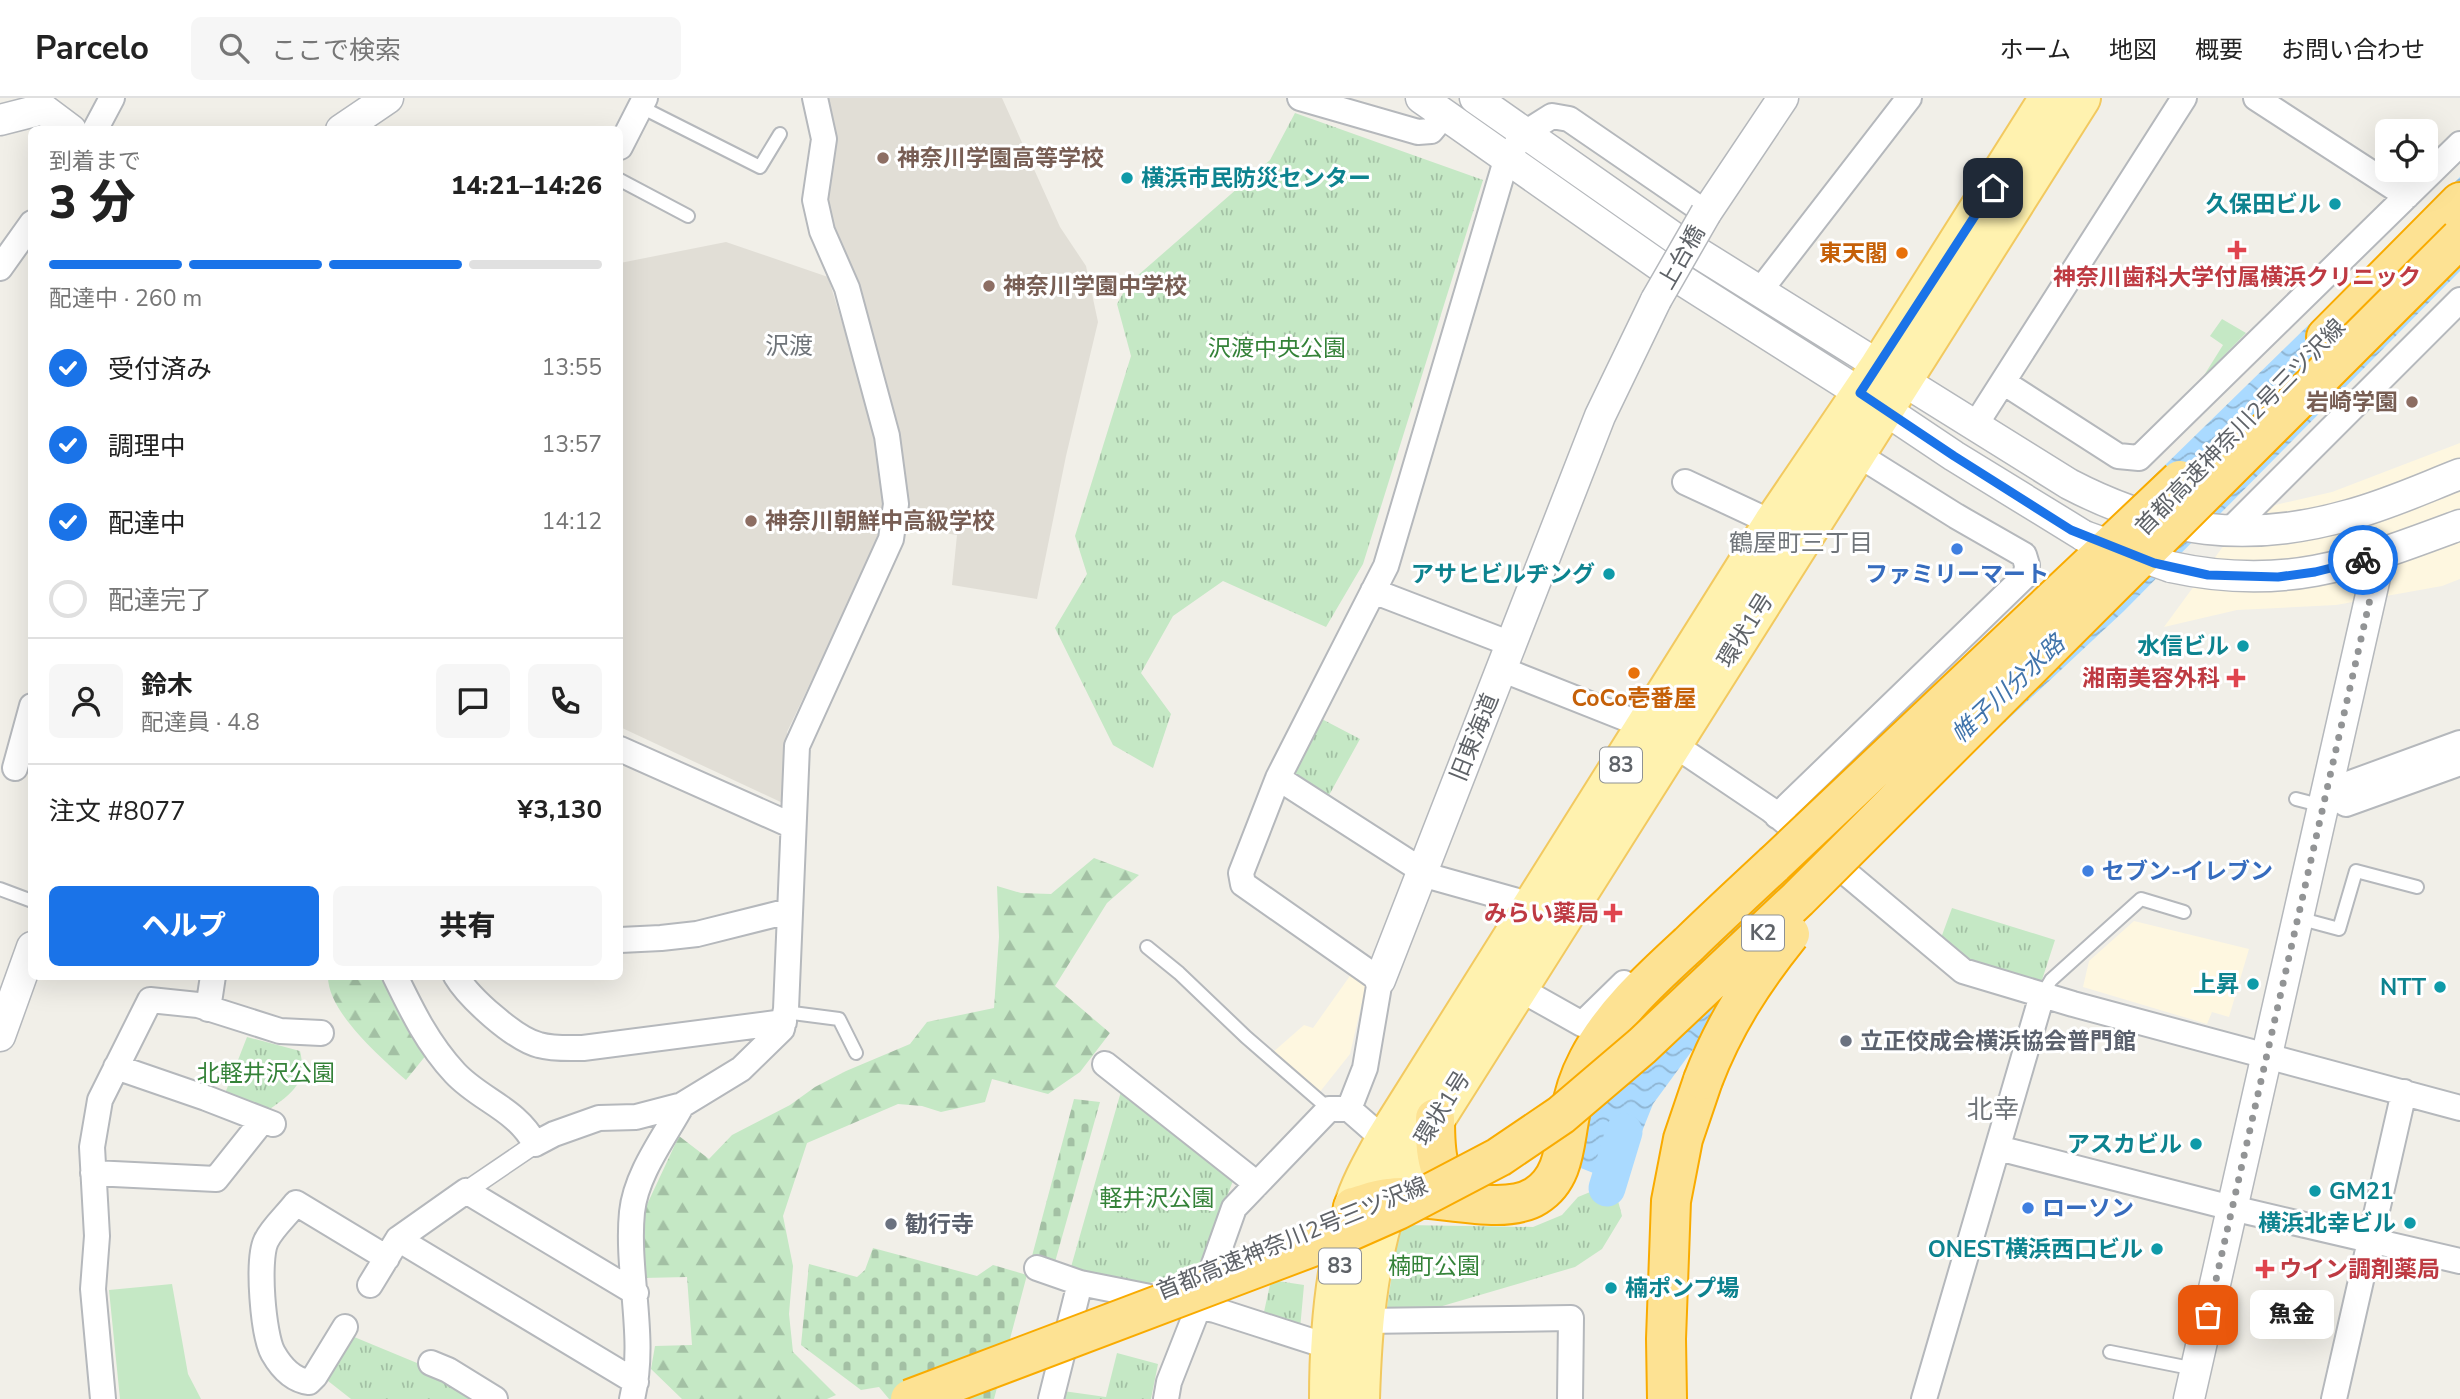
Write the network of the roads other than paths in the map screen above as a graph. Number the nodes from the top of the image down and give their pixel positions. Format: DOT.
graph roads {
  1 [pos="112,98"];
  2 [pos="388,98"];
  3 [pos="815,98"];
  4 [pos="1300,98"];
  5 [pos="1475,98"];
  6 [pos="1783,98"];
  7 [pos="1909,98"];
  8 [pos="2049,98"];
  9 [pos="2081,98"];
  10 [pos="2184,98"];
  11 [pos="2256,98"];
  12 [pos="643,102"];
  13 [pos="1433,106"];
  14 [pos="0,120"];
  15 [pos="66,126"];
  16 [pos="97,126"];
  17 [pos="347,126"];
  18 [pos="1525,133"];
  19 [pos="780,134"];
  20 [pos="623,142"];
  21 [pos="2460,144"];
  22 [pos="1507,158"];
  23 [pos="623,182"];
  24 [pos="2407,195"];
  25 [pos="2460,202"];
  26 [pos="1706,213"];
  27 [pos="688,216"];
  28 [pos="28,229"];
  29 [pos="2459,239"];
  30 [pos="0,268"];
  31 [pos="1759,292"];
  32 [pos="1656,300"];
  33 [pos="2460,300"];
  34 [pos="2326,337"];
  35 [pos="2003,382"];
  36 [pos="1882,387"];
  37 [pos="1976,424"];
  38 [pos="1857,454"];
  39 [pos="2460,474"];
  40 [pos="1685,482"];
  41 [pos="1773,523"];
  42 [pos="2460,524"];
  43 [pos="2220,531"];
  44 [pos="2380,555"];
  45 [pos="1373,591"];
  46 [pos="1506,657"];
  47 [pos="28,721"];
  48 [pos="1659,735"];
  49 [pos="2460,743"];
  50 [pos="623,750"];
  51 [pos="2460,763"];
  52 [pos="15,768"];
  53 [pos="1278,778"];
  54 [pos="2315,799"];
  55 [pos="1786,824"];
  56 [pos="793,826"];
  57 [pos="1421,871"];
  58 [pos="2417,887"];
  59 [pos="0,889"];
  60 [pos="28,900"];
  61 [pos="1532,908"];
  62 [pos="789,911"];
  63 [pos="2184,912"];
  64 [pos="2298,918"];
  65 [pos="623,940"];
  66 [pos="1147,947"];
  67 [pos="28,958"];
  68 [pos="212,980"];
  69 [pos="397,980"];
  70 [pos="459,980"];
  71 [pos="1380,980"];
  72 [pos="1518,988"];
  73 [pos="2042,995"];
  74 [pos="208,1009"];
  75 [pos="785,1017"];
  76 [pos="321,1033"];
  77 [pos="0,1036"];
  78 [pos="856,1053"];
  79 [pos="2267,1055"];
  80 [pos="1105,1064"];
  81 [pos="116,1067"];
  82 [pos="2404,1093"];
  83 [pos="682,1105"];
  84 [pos="2460,1108"];
  85 [pos="1339,1109"];
  86 [pos="1435,1118"];
  87 [pos="535,1144"];
  88 [pos="1998,1148"];
  89 [pos="1397,1151"];
  90 [pos="93,1174"];
  91 [pos="1257,1184"];
  92 [pos="466,1191"];
  93 [pos="1390,1198"];
  94 [pos="1466,1202"];
  95 [pos="1353,1207"];
  96 [pos="2232,1208"];
  97 [pos="2370,1240"];
  98 [pos="392,1248"];
  99 [pos="2460,1261"];
  100 [pos="1037,1268"];
  101 [pos="1080,1283"];
  102 [pos="370,1285"];
  103 [pos="636,1293"];
  104 [pos="1198,1307"];
  105 [pos="1364,1321"];
  106 [pos="345,1327"];
  107 [pos="1330,1347"];
  108 [pos="2110,1352"];
  109 [pos="431,1363"];
  110 [pos="2196,1369"];
  111 [pos="634,1391"];
  112 [pos="103,1399"];
  113 [pos="495,1399"];
  114 [pos="881,1399"];
  115 [pos="910,1399"];
  116 [pos="1051,1399"];
  117 [pos="1166,1399"];
  118 [pos="1329,1399"];
  119 [pos="1360,1399"];
  120 [pos="1570,1399"];
  121 [pos="1667,1399"];
  122 [pos="1924,1399"];
  123 [pos="2189,1399"];
  124 [pos="2334,1399"];
  1 -- 16 [label="street"];
  2 -- 17 [label="street"];
  3 -- 56 [label="street"];
  4 -- 13 [label="street"];
  5 -- 18 [label="street"];
  6 -- 26 [label="street"];
  7 -- 31 [label="street"];
  8 -- 36 [label="main road, 環状1号 / 83"];
  9 -- 36 [label="main road, 環状1号 / 83"];
  10 -- 35 [label="street"];
  11 -- 24 [label="street"];
  12 -- 19 [label="lane"];
  12 -- 20 [label="street"];
  13 -- 22 [label="street"];
  14 -- 15 [label="street"];
  18 -- 22 [label="street"];
  18 -- 26 [label="street"];
  18 -- 31 [label="street"];
  21 -- 24 [label="street"];
  22 -- 36 [label="street"];
  22 -- 45 [label="street"];
  23 -- 27 [label="lane"];
  24 -- 35 [label="street"];
  25 -- 34 [label="highway, 首都高速神奈川2号三ツ沢線 / K2"];
  26 -- 32 [label="street, 上台橋, bridge"];
  28 -- 30 [label="street"];
  29 -- 115 [label="highway, 首都高速神奈川2号三ツ沢線 / K2, bridge"];
  29 -- 121 [label="highway, bridge"];
  31 -- 36 [label="street"];
  32 -- 46 [label="street, 旧東海道"];
  33 -- 43 [label="street"];
  34 -- 94 [label="highway, bridge"];
  34 -- 114 [label="highway, 首都高速神奈川2号三ツ沢線 / K2"];
  35 -- 37 [label="street"];
  36 -- 37 [label="street"];
  36 -- 38 [label="main road, 環状1号 / 83"];
  36 -- 41 [label="main road, 環状1号 / 83"];
  36 -- 44 [label="street, bridge"];
  37 -- 43 [label="street, bridge"];
  38 -- 48 [label="main road, 環状1号 / 83"];
  38 -- 55 [label="street"];
  39 -- 43 [label="street"];
  40 -- 41 [label="street"];
  41 -- 48 [label="main road, 環状1号 / 83"];
  42 -- 44 [label="street"];
  44 -- 54 [label="street"];
  45 -- 46 [label="street"];
  45 -- 53 [label="street"];
  46 -- 48 [label="street"];
  46 -- 57 [label="street, 旧東海道"];
  47 -- 52 [label="street"];
  48 -- 55 [label="street"];
  48 -- 61 [label="main road, 環状1号 / 83"];
  48 -- 72 [label="main road, 環状1号 / 83"];
  49 -- 54 [label="street"];
  50 -- 56 [label="street"];
  51 -- 54 [label="street"];
  53 -- 57 [label="street"];
  53 -- 71 [label="street"];
  54 -- 64 [label="street"];
  55 -- 72 [label="street"];
  55 -- 73 [label="street, bridge"];
  56 -- 62 [label="street"];
  57 -- 61 [label="street"];
  57 -- 71 [label="street, 旧東海道"];
  58 -- 64 [label="lane"];
  59 -- 60 [label="lane"];
  61 -- 89 [label="main road, 環状1号 / 83"];
  62 -- 65 [label="street"];
  62 -- 75 [label="street"];
  63 -- 73 [label="lane"];
  64 -- 79 [label="street"];
  66 -- 85 [label="lane"];
  67 -- 77 [label="street"];
  68 -- 74 [label="street"];
  69 -- 87 [label="street"];
  70 -- 75 [label="street"];
  71 -- 85 [label="street, 旧東海道"];
  72 -- 86 [label="main road, 環状1号 / 83"];
  73 -- 79 [label="street"];
  73 -- 88 [label="street"];
  74 -- 76 [label="street"];
  74 -- 81 [label="street"];
  75 -- 78 [label="lane"];
  75 -- 83 [label="street"];
  79 -- 82 [label="street"];
  79 -- 96 [label="street"];
  80 -- 91 [label="street"];
  81 -- 90 [label="street"];
  81 -- 90 [label="street"];
  82 -- 84 [label="street"];
  82 -- 97 [label="street"];
  83 -- 87 [label="street"];
  83 -- 103 [label="street"];
  85 -- 89 [label="street"];
  85 -- 91 [label="street"];
  86 -- 89 [label="main road, 環状1号 / 83"];
  86 -- 94 [label="highway"];
  87 -- 92 [label="street"];
  88 -- 96 [label="street"];
  88 -- 122 [label="street"];
  89 -- 93 [label="main road, 83"];
  89 -- 95 [label="main road, 83"];
  90 -- 112 [label="street"];
  91 -- 104 [label="street"];
  92 -- 98 [label="street"];
  92 -- 103 [label="street"];
  93 -- 94 [label="highway"];
  93 -- 95 [label="highway"];
  93 -- 105 [label="main road, 83"];
  95 -- 107 [label="main road, 83"];
  96 -- 97 [label="street"];
  96 -- 110 [label="street"];
  97 -- 99 [label="street"];
  97 -- 124 [label="street"];
  98 -- 102 [label="street"];
  98 -- 106 [label="street"];
  98 -- 111 [label="street"];
  100 -- 101 [label="street"];
  101 -- 104 [label="street"];
  101 -- 116 [label="street"];
  103 -- 111 [label="street"];
  104 -- 107 [label="street"];
  104 -- 117 [label="street"];
  105 -- 119 [label="main road, 83"];
  105 -- 120 [label="street"];
  107 -- 118 [label="main road, 83"];
  108 -- 110 [label="lane"];
  109 -- 113 [label="street"];
  110 -- 123 [label="street"];
}
